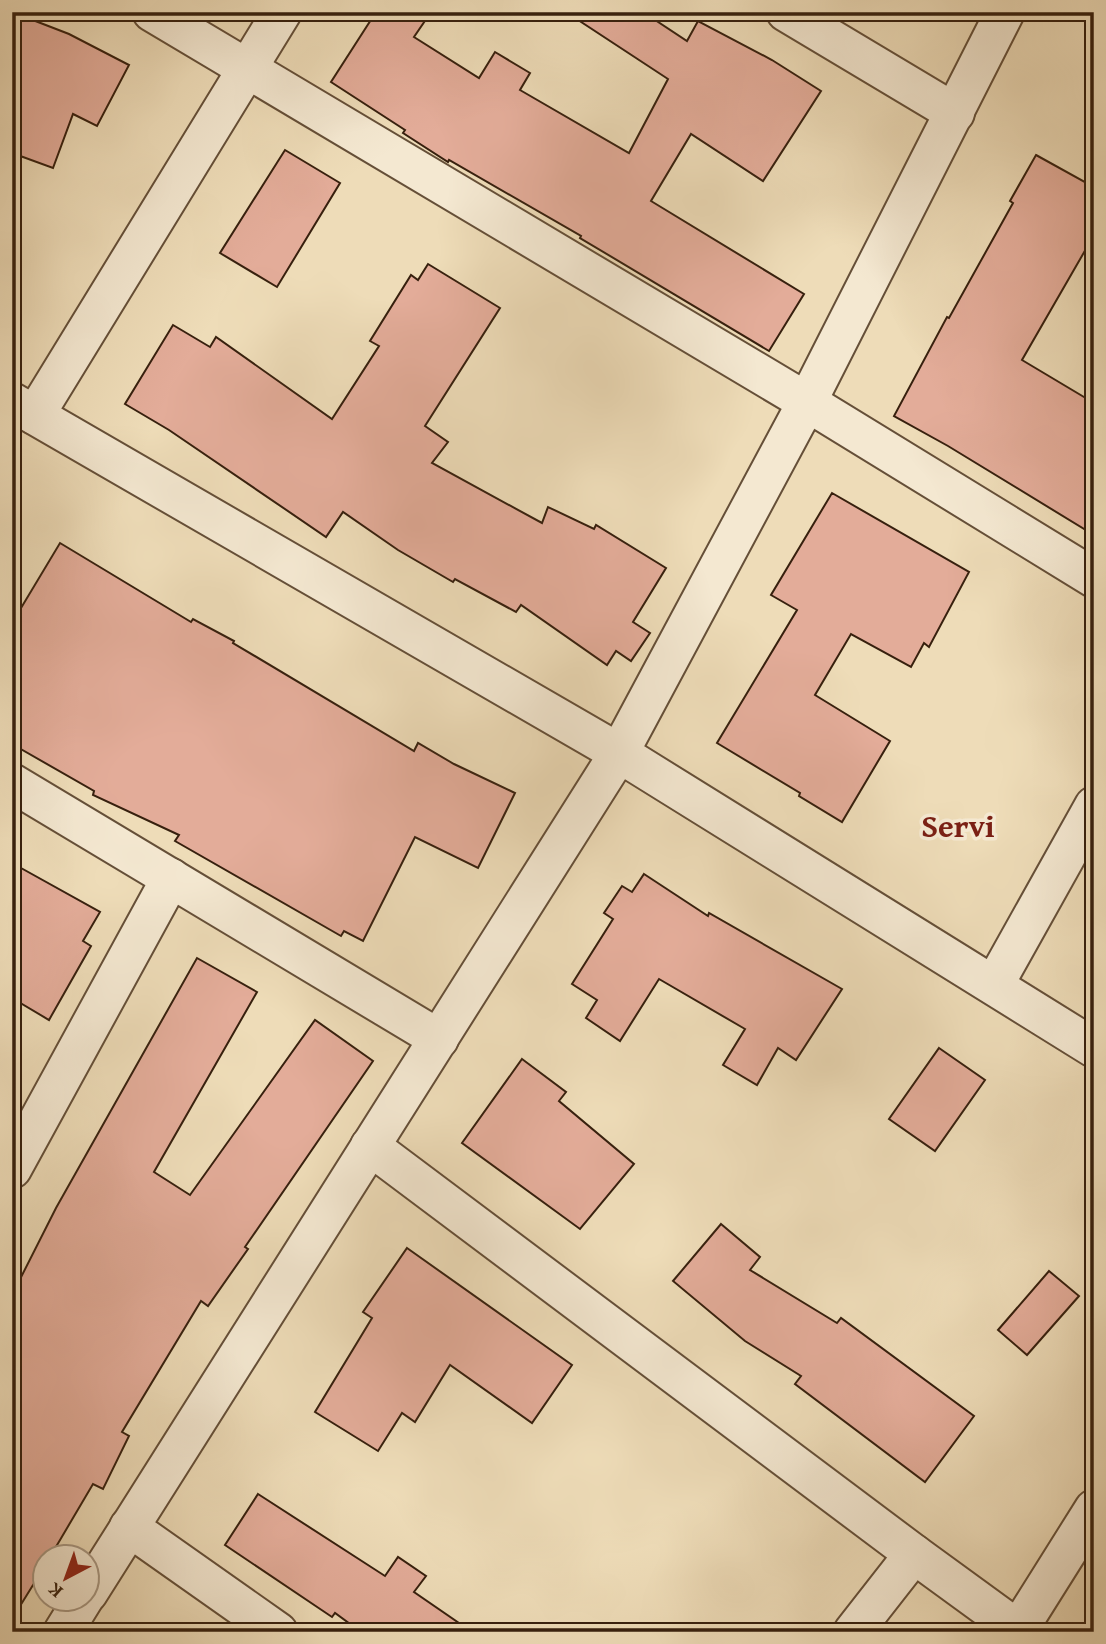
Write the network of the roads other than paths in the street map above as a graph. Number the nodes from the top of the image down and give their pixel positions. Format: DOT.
graph roads {
  1 [pos="152,12"];
  2 [pos="282,12"];
  3 [pos="786,12"];
  4 [pos="1005,12"];
  5 [pos="247,69"];
  6 [pos="955,113"];
  7 [pos="807,402"];
  8 [pos="24,409"];
  9 [pos="1094,579"];
  10 [pos="619,753"];
  11 [pos="12,783"];
  12 [pos="1094,806"];
  13 [pos="171,878"];
  14 [pos="994,985"];
  15 [pos="439,1039"];
  16 [pos="1094,1048"];
  17 [pos="370,1146"];
  18 [pos="12,1169"];
  19 [pos="1094,1509"];
  20 [pos="129,1527"];
  21 [pos="914,1554"];
  22 [pos="102,1570"];
  23 [pos="75,1612"];
  24 [pos="1020,1631"];
  25 [pos="63,1632"];
  26 [pos="278,1632"];
  27 [pos="853,1632"];
  1 -- 5 [label="street"];
  2 -- 5 [label="street"];
  3 -- 6 [label="street"];
  4 -- 6 [label="street"];
  5 -- 7 [label="street"];
  5 -- 8 [label="street"];
  6 -- 7 [label="street"];
  7 -- 9 [label="street"];
  7 -- 10 [label="street"];
  8 -- 10 [label="street"];
  10 -- 14 [label="street"];
  10 -- 15 [label="street"];
  11 -- 13 [label="street"];
  12 -- 14 [label="street"];
  13 -- 15 [label="street"];
  13 -- 18 [label="street"];
  14 -- 16 [label="street"];
  15 -- 17 [label="street"];
  17 -- 20 [label="street"];
  17 -- 21 [label="street"];
  19 -- 24 [label="street"];
  20 -- 22 [label="street"];
  20 -- 26 [label="street"];
  21 -- 24 [label="street"];
  21 -- 27 [label="street"];
  23 -- 25 [label="street"];
}
